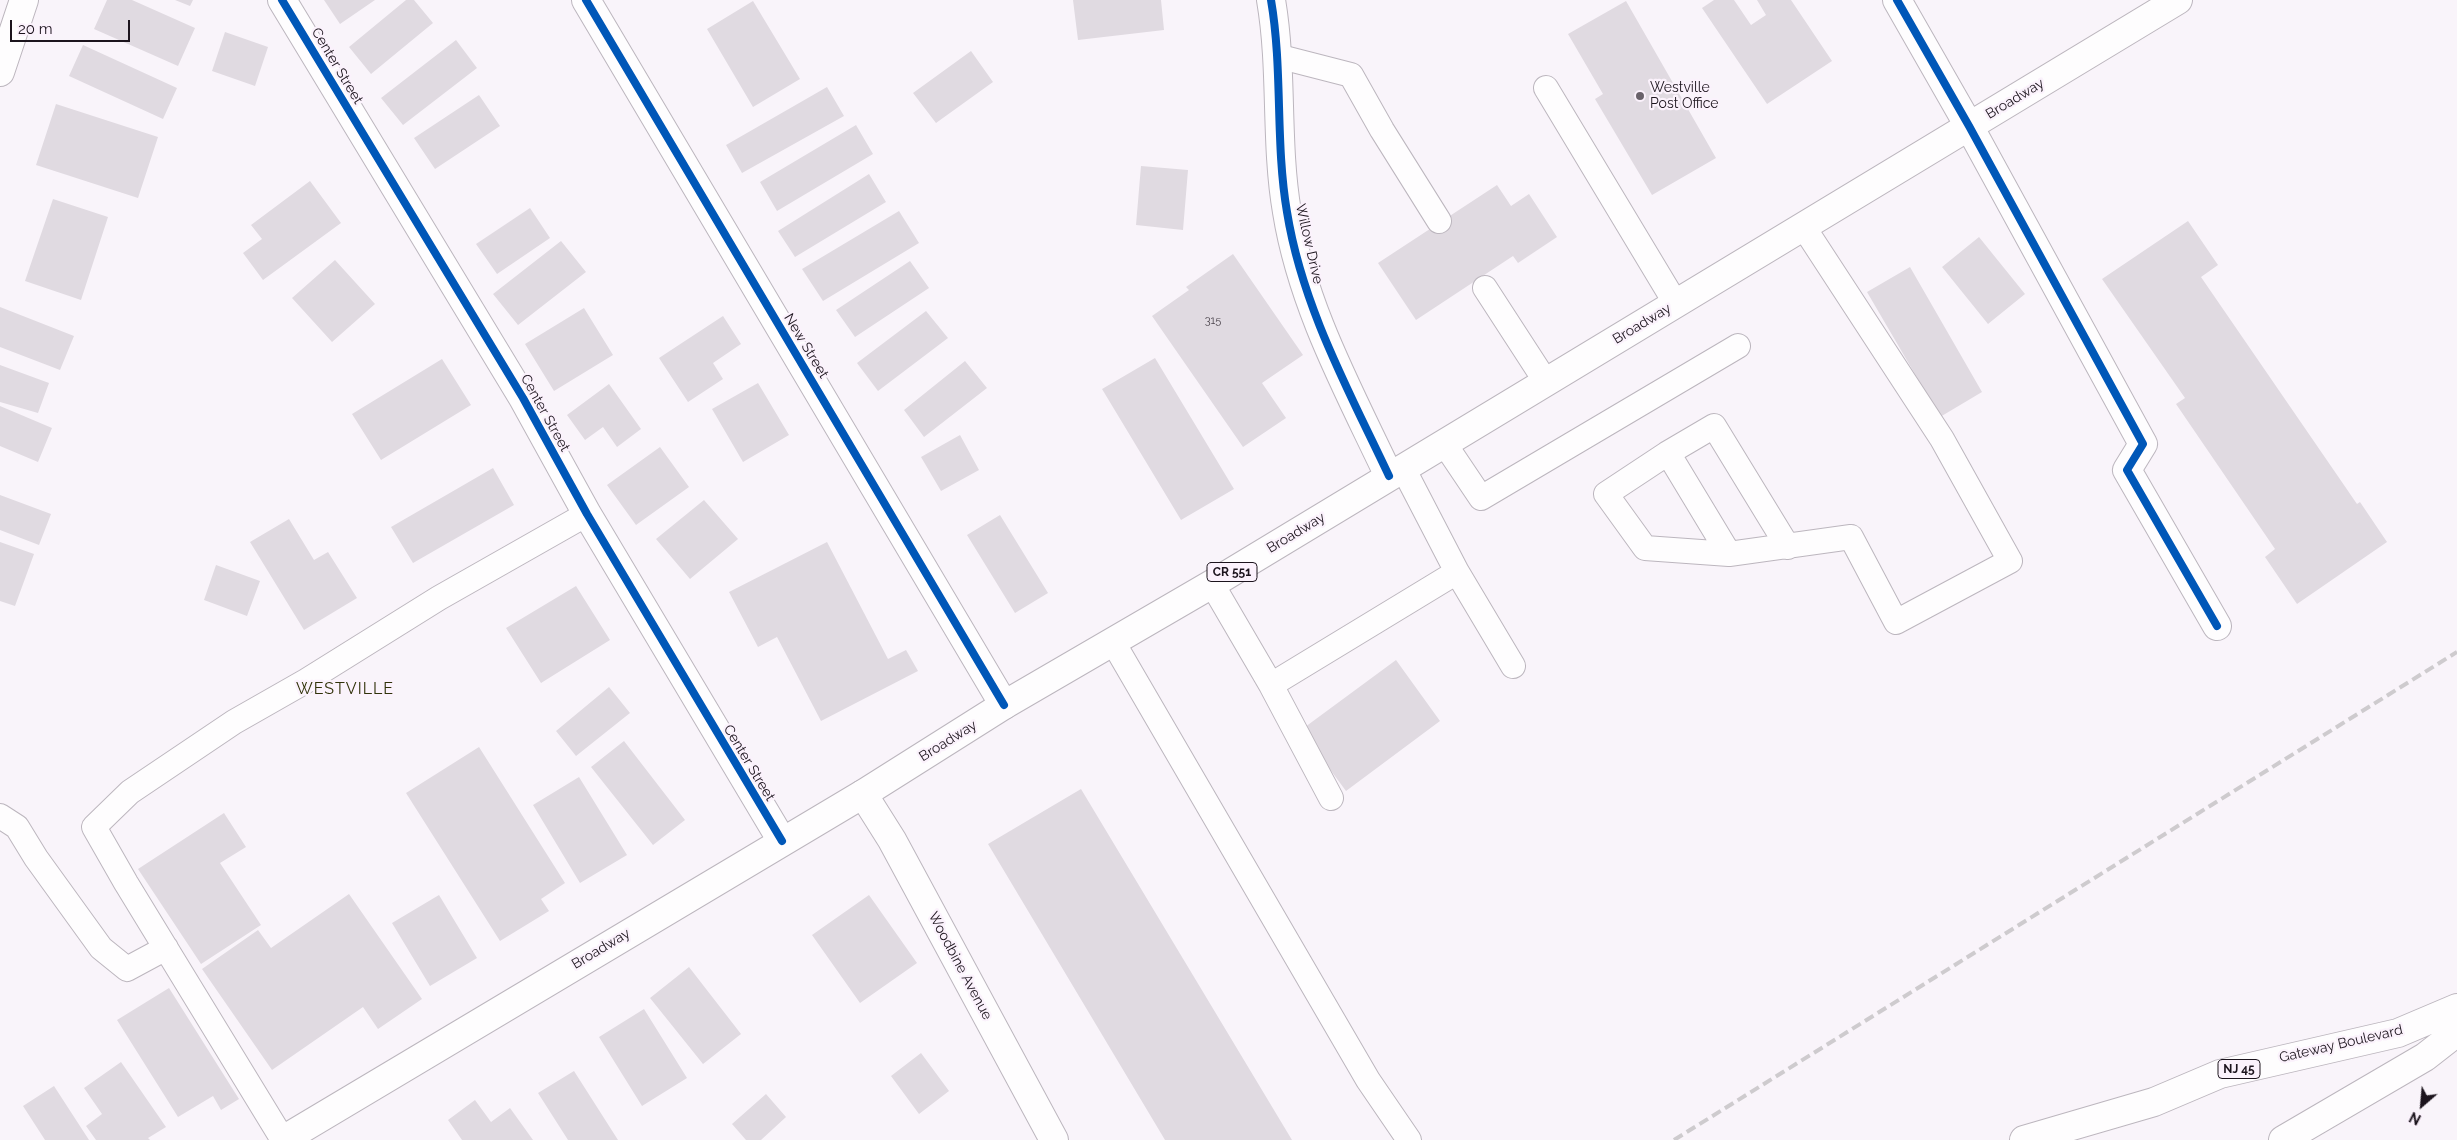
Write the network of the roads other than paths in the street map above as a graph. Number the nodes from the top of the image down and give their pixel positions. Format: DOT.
graph roads {
  1 [pos="24,0"];
  2 [pos="282,0"];
  3 [pos="586,0"];
  4 [pos="1271,0"];
  5 [pos="1897,0"];
  6 [pos="2178,0"];
  7 [pos="1277,56"];
  8 [pos="0,72"];
  9 [pos="1546,88"];
  10 [pos="1969,126"];
  11 [pos="1439,221"];
  12 [pos="1803,226"];
  13 [pos="1485,288"];
  14 [pos="1676,304"];
  15 [pos="1738,346"];
  16 [pos="1546,382"];
  17 [pos="1444,443"];
  18 [pos="1668,453"];
  19 [pos="1396,472"];
  20 [pos="587,514"];
  21 [pos="1788,547"];
  22 [pos="1729,554"];
  23 [pos="1457,572"];
  24 [pos="1212,584"];
  25 [pos="2217,626"];
  26 [pos="1113,642"];
  27 [pos="1513,666"];
  28 [pos="1271,685"];
  29 [pos="1004,705"];
  30 [pos="863,794"];
  31 [pos="1331,798"];
  32 [pos="0,816"];
  33 [pos="782,841"];
  34 [pos="166,948"];
  35 [pos="2457,1008"];
  36 [pos="2457,1032"];
  37 [pos="290,1138"];
  38 [pos="1054,1140"];
  39 [pos="1408,1140"];
  40 [pos="2024,1140"];
  41 [pos="2283,1140"];
  1 -- 8 [label="street"];
  2 -- 20 [label="street, Center Street"];
  3 -- 29 [label="street, New Street"];
  4 -- 7 [label="street, Willow Drive"];
  5 -- 10 [label="street"];
  6 -- 10 [label="street, Broadway / CR 551"];
  7 -- 11 [label="lane"];
  7 -- 19 [label="street, Willow Drive"];
  9 -- 14 [label="lane"];
  10 -- 12 [label="street, Broadway / CR 551"];
  10 -- 25 [label="street"];
  12 -- 14 [label="street, Broadway / CR 551"];
  12 -- 21 [label="lane"];
  13 -- 16 [label="lane"];
  14 -- 16 [label="street, Broadway / CR 551"];
  15 -- 17 [label="lane"];
  16 -- 17 [label="street, Broadway / CR 551"];
  17 -- 19 [label="street, Broadway / CR 551"];
  18 -- 21 [label="lane"];
  18 -- 22 [label="lane"];
  18 -- 22 [label="lane"];
  19 -- 23 [label="lane"];
  19 -- 24 [label="street, Broadway / CR 551"];
  20 -- 33 [label="street, Center Street"];
  20 -- 34 [label="lane"];
  21 -- 22 [label="lane"];
  23 -- 27 [label="lane"];
  23 -- 28 [label="lane"];
  24 -- 26 [label="street, Broadway / CR 551"];
  24 -- 28 [label="lane"];
  26 -- 29 [label="street, Broadway / CR 551"];
  26 -- 39 [label="lane"];
  28 -- 31 [label="lane"];
  29 -- 30 [label="street, Broadway / CR 551"];
  30 -- 33 [label="street, Broadway / CR 551"];
  30 -- 38 [label="street, Woodbine Avenue"];
  32 -- 34 [label="lane"];
  33 -- 37 [label="street, Broadway / CR 551"];
  34 -- 37 [label="lane"];
  35 -- 40 [label="street, Gateway Boulevard / NJ 45"];
  36 -- 41 [label="street"];
}
